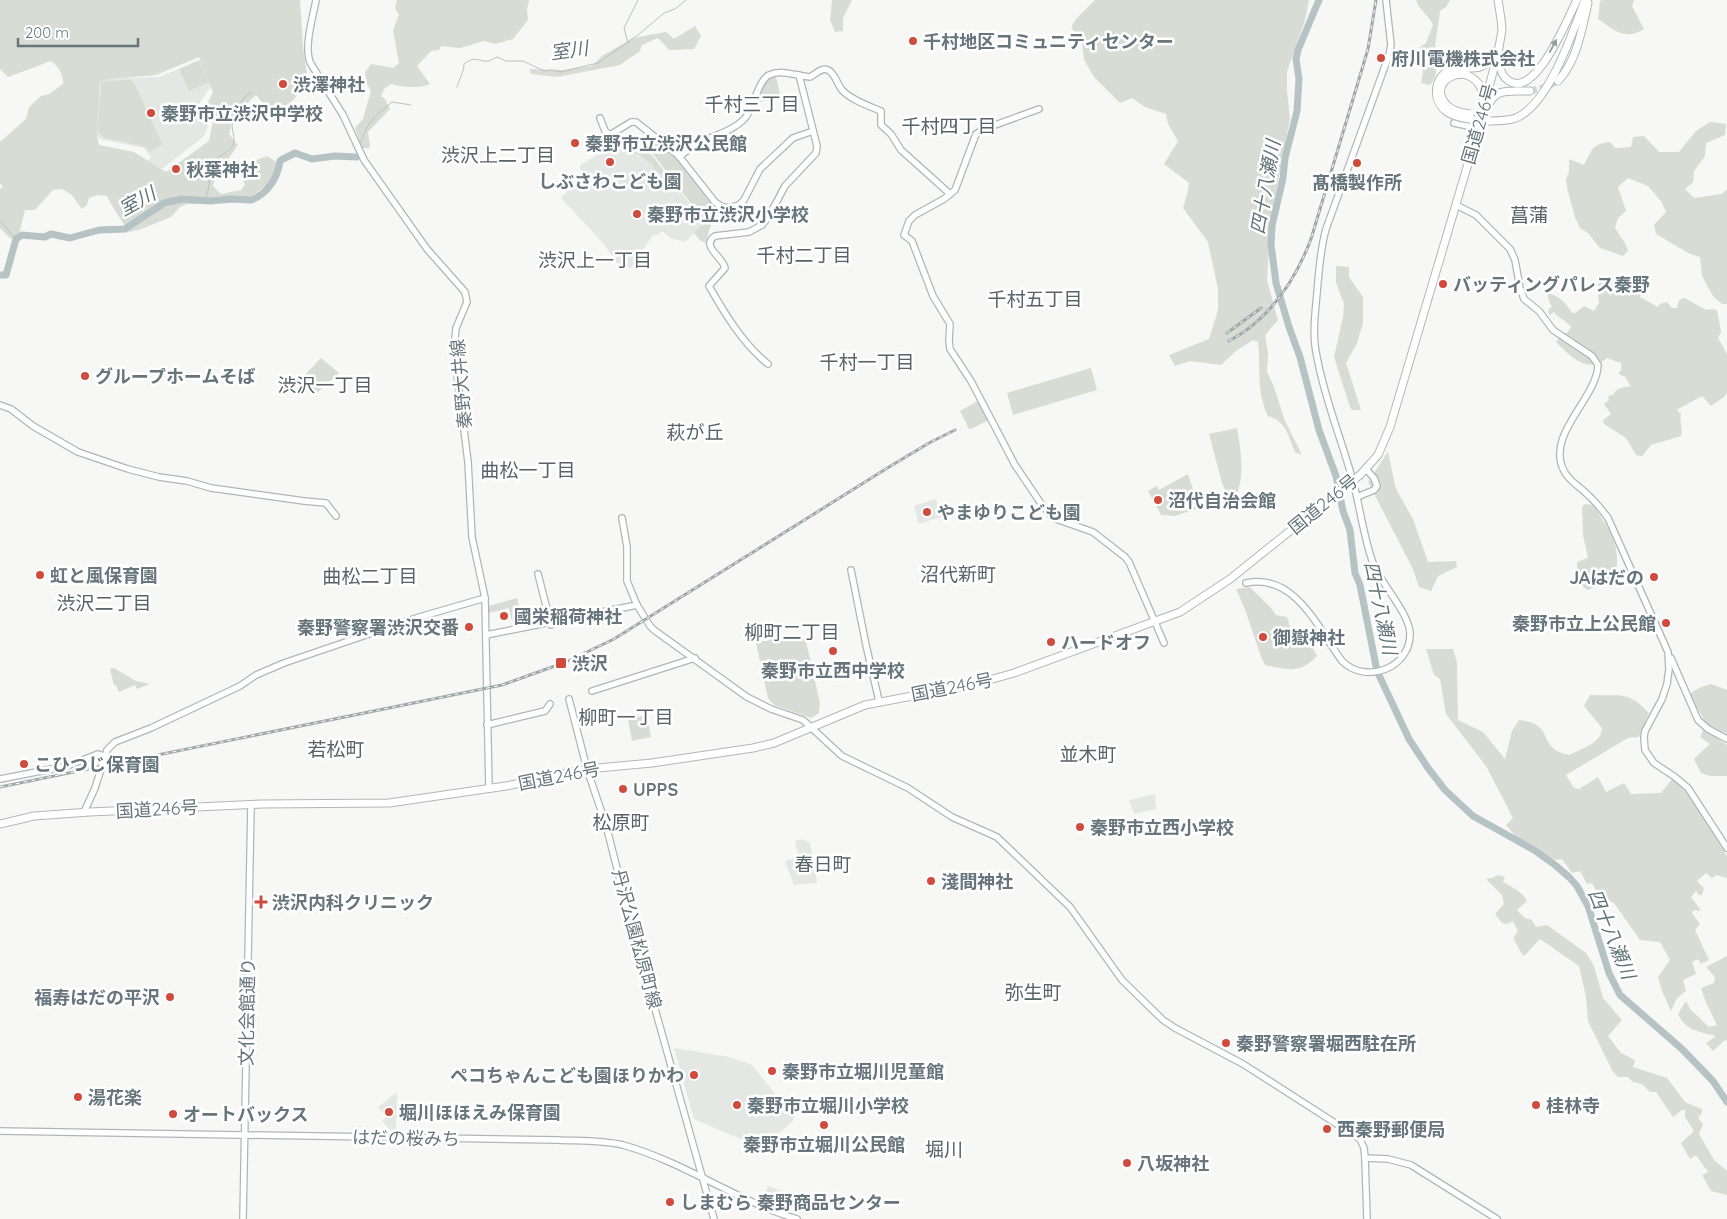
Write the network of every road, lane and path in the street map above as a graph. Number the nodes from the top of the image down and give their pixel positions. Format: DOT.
graph roads {
  1 [pos="316,0"];
  2 [pos="1386,0"];
  3 [pos="1498,0"];
  4 [pos="1578,0"];
  5 [pos="1587,0"];
  6 [pos="1501,19"];
  7 [pos="1502,30"];
  8 [pos="1468,71"];
  9 [pos="799,75"];
  10 [pos="1558,81"];
  11 [pos="1530,91"];
  12 [pos="1040,109"];
  13 [pos="1483,110"];
  14 [pos="600,118"];
  15 [pos="1489,118"];
  16 [pos="1454,123"];
  17 [pos="1478,128"];
  18 [pos="813,131"];
  19 [pos="679,157"];
  20 [pos="950,194"];
  21 [pos="1456,205"];
  22 [pos="768,364"];
  23 [pos="0,405"];
  24 [pos="1363,472"];
  25 [pos="1357,497"];
  26 [pos="336,516"];
  27 [pos="622,518"];
  28 [pos="851,570"];
  29 [pos="538,574"];
  30 [pos="1246,583"];
  31 [pos="485,598"];
  32 [pos="637,605"];
  33 [pos="1154,622"];
  34 [pos="550,624"];
  35 [pos="486,634"];
  36 [pos="1164,643"];
  37 [pos="1668,652"];
  38 [pos="695,658"];
  39 [pos="592,692"];
  40 [pos="569,699"];
  41 [pos="879,701"];
  42 [pos="550,704"];
  43 [pos="487,726"];
  44 [pos="811,727"];
  45 [pos="1727,740"];
  46 [pos="104,756"];
  47 [pos="587,769"];
  48 [pos="0,779"];
  49 [pos="489,789"];
  50 [pos="251,804"];
  51 [pos="84,812"];
  52 [pos="0,824"];
  53 [pos="1727,848"];
  54 [pos="0,1131"];
  55 [pos="245,1134"];
  56 [pos="1365,1158"];
  57 [pos="702,1179"];
  58 [pos="243,1219"];
  59 [pos="714,1219"];
  60 [pos="797,1219"];
  61 [pos="1367,1219"];
  62 [pos="1497,1219"];
  1 -- 31 [label="street, 秦野大井線"];
  2 -- 25 [label="street"];
  3 -- 6 [label="highway, 国道246号"];
  7 -- 4 [label="highway, one-way"];
  4 -- 15 [label="highway"];
  5 -- 10 [label="highway"];
  5 -- 15 [label="highway"];
  6 -- 7 [label="highway, 国道246号"];
  6 -- 8 [label="highway"];
  7 -- 13 [label="highway, 国道246号"];
  8 -- 13 [label="highway"];
  8 -- 15 [label="highway, bridge"];
  9 -- 18 [label="street"];
  9 -- 19 [label="street"];
  9 -- 20 [label="street"];
  11 -- 17 [label="highway"];
  12 -- 20 [label="street"];
  13 -- 17 [label="highway, 国道246号"];
  14 -- 19 [label="street"];
  16 -- 17 [label="street"];
  17 -- 21 [label="highway, 国道246号"];
  18 -- 19 [label="street"];
  18 -- 22 [label="street"];
  20 -- 33 [label="street"];
  21 -- 24 [label="highway, 国道246号"];
  21 -- 37 [label="street"];
  23 -- 26 [label="street"];
  24 -- 25 [label="street"];
  24 -- 33 [label="highway, 国道246号, bridge"];
  25 -- 30 [label="street"];
  27 -- 32 [label="street"];
  28 -- 41 [label="street"];
  29 -- 34 [label="street"];
  31 -- 35 [label="street, 秦野大井線"];
  31 -- 46 [label="street"];
  32 -- 34 [label="street"];
  32 -- 38 [label="street"];
  33 -- 36 [label="street"];
  33 -- 41 [label="highway, 国道246号"];
  34 -- 35 [label="street"];
  35 -- 43 [label="street, 秦野大井線"];
  37 -- 45 [label="street"];
  37 -- 53 [label="street"];
  38 -- 39 [label="street"];
  38 -- 44 [label="street"];
  40 -- 47 [label="street, 丹沢公園松原町線"];
  41 -- 44 [label="highway, 国道246号"];
  42 -- 43 [label="street"];
  43 -- 49 [label="street, 秦野大井線"];
  44 -- 47 [label="highway, 国道246号"];
  44 -- 56 [label="street"];
  46 -- 48 [label="street"];
  46 -- 51 [label="street"];
  47 -- 49 [label="highway, 国道246号"];
  47 -- 57 [label="street, 丹沢公園松原町線"];
  49 -- 50 [label="highway, 国道246号"];
  50 -- 51 [label="highway, 国道246号"];
  50 -- 55 [label="street, 文化会館通り"];
  51 -- 52 [label="highway, 国道246号"];
  54 -- 55 [label="street, はだの桜みち"];
  55 -- 57 [label="street, はだの桜みち"];
  55 -- 58 [label="street, 文化会館通り"];
  56 -- 61 [label="street"];
  56 -- 62 [label="street"];
  57 -- 59 [label="street, 丹沢公園松原町線"];
  57 -- 60 [label="street, はだの桜みち"];
}
